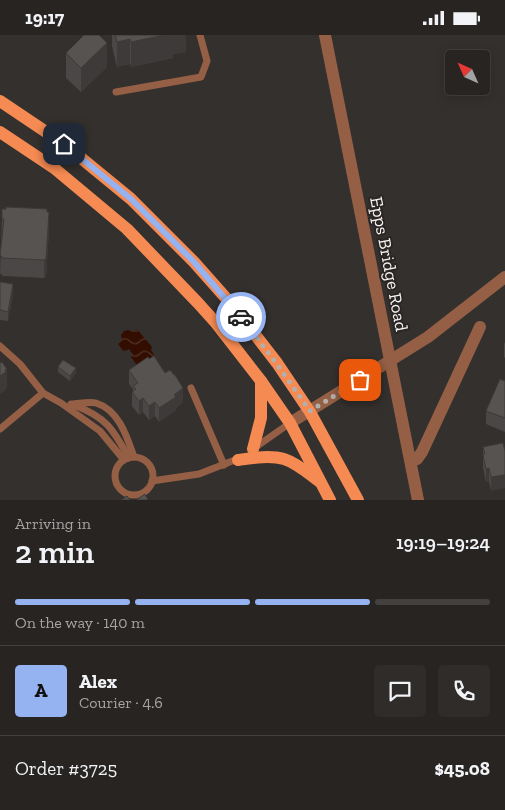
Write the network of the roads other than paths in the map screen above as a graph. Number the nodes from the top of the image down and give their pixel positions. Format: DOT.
graph roads {
  1 [pos="200,35"];
  2 [pos="325,35"];
  3 [pos="116,92"];
  4 [pos="0,101"];
  5 [pos="0,132"];
  6 [pos="505,277"];
  7 [pos="480,327"];
  8 [pos="0,346"];
  9 [pos="391,360"];
  10 [pos="261,381"];
  11 [pos="191,388"];
  12 [pos="43,393"];
  13 [pos="61,403"];
  14 [pos="71,404"];
  15 [pos="108,411"];
  16 [pos="310,411"];
  17 [pos="102,419"];
  18 [pos="290,423"];
  19 [pos="96,428"];
  20 [pos="0,429"];
  21 [pos="253,449"];
  22 [pos="129,458"];
  23 [pos="238,459"];
  24 [pos="410,461"];
  25 [pos="224,465"];
  26 [pos="152,481"];
  27 [pos="322,484"];
  28 [pos="330,500"];
  29 [pos="358,500"];
  30 [pos="418,500"];
  1 -- 3 [label="lane"];
  2 -- 9 [label="street, Epps Bridge Road"];
  4 -- 16 [label="main road"];
  5 -- 10 [label="main road"];
  6 -- 9 [label="street"];
  7 -- 24 [label="street"];
  8 -- 12 [label="lane"];
  9 -- 16 [label="street"];
  9 -- 24 [label="street, Epps Bridge Road"];
  10 -- 18 [label="main road"];
  10 -- 21 [label="main road"];
  11 -- 25 [label="lane"];
  12 -- 13 [label="lane"];
  12 -- 20 [label="lane"];
  13 -- 14 [label="lane"];
  13 -- 19 [label="lane"];
  14 -- 15 [label="lane"];
  14 -- 17 [label="lane"];
  15 -- 17 [label="lane"];
  15 -- 22 [label="lane"];
  16 -- 18 [label="street"];
  16 -- 29 [label="main road"];
  17 -- 19 [label="lane"];
  17 -- 22 [label="lane"];
  18 -- 21 [label="lane"];
  18 -- 27 [label="main road"];
  19 -- 22 [label="lane"];
  21 -- 23 [label="lane"];
  22 -- 26 [label="lane"];
  22 -- 26 [label="lane"];
  23 -- 25 [label="lane"];
  23 -- 27 [label="main road"];
  24 -- 30 [label="street, Epps Bridge Road"];
  25 -- 26 [label="lane"];
  27 -- 28 [label="main road"];
}
